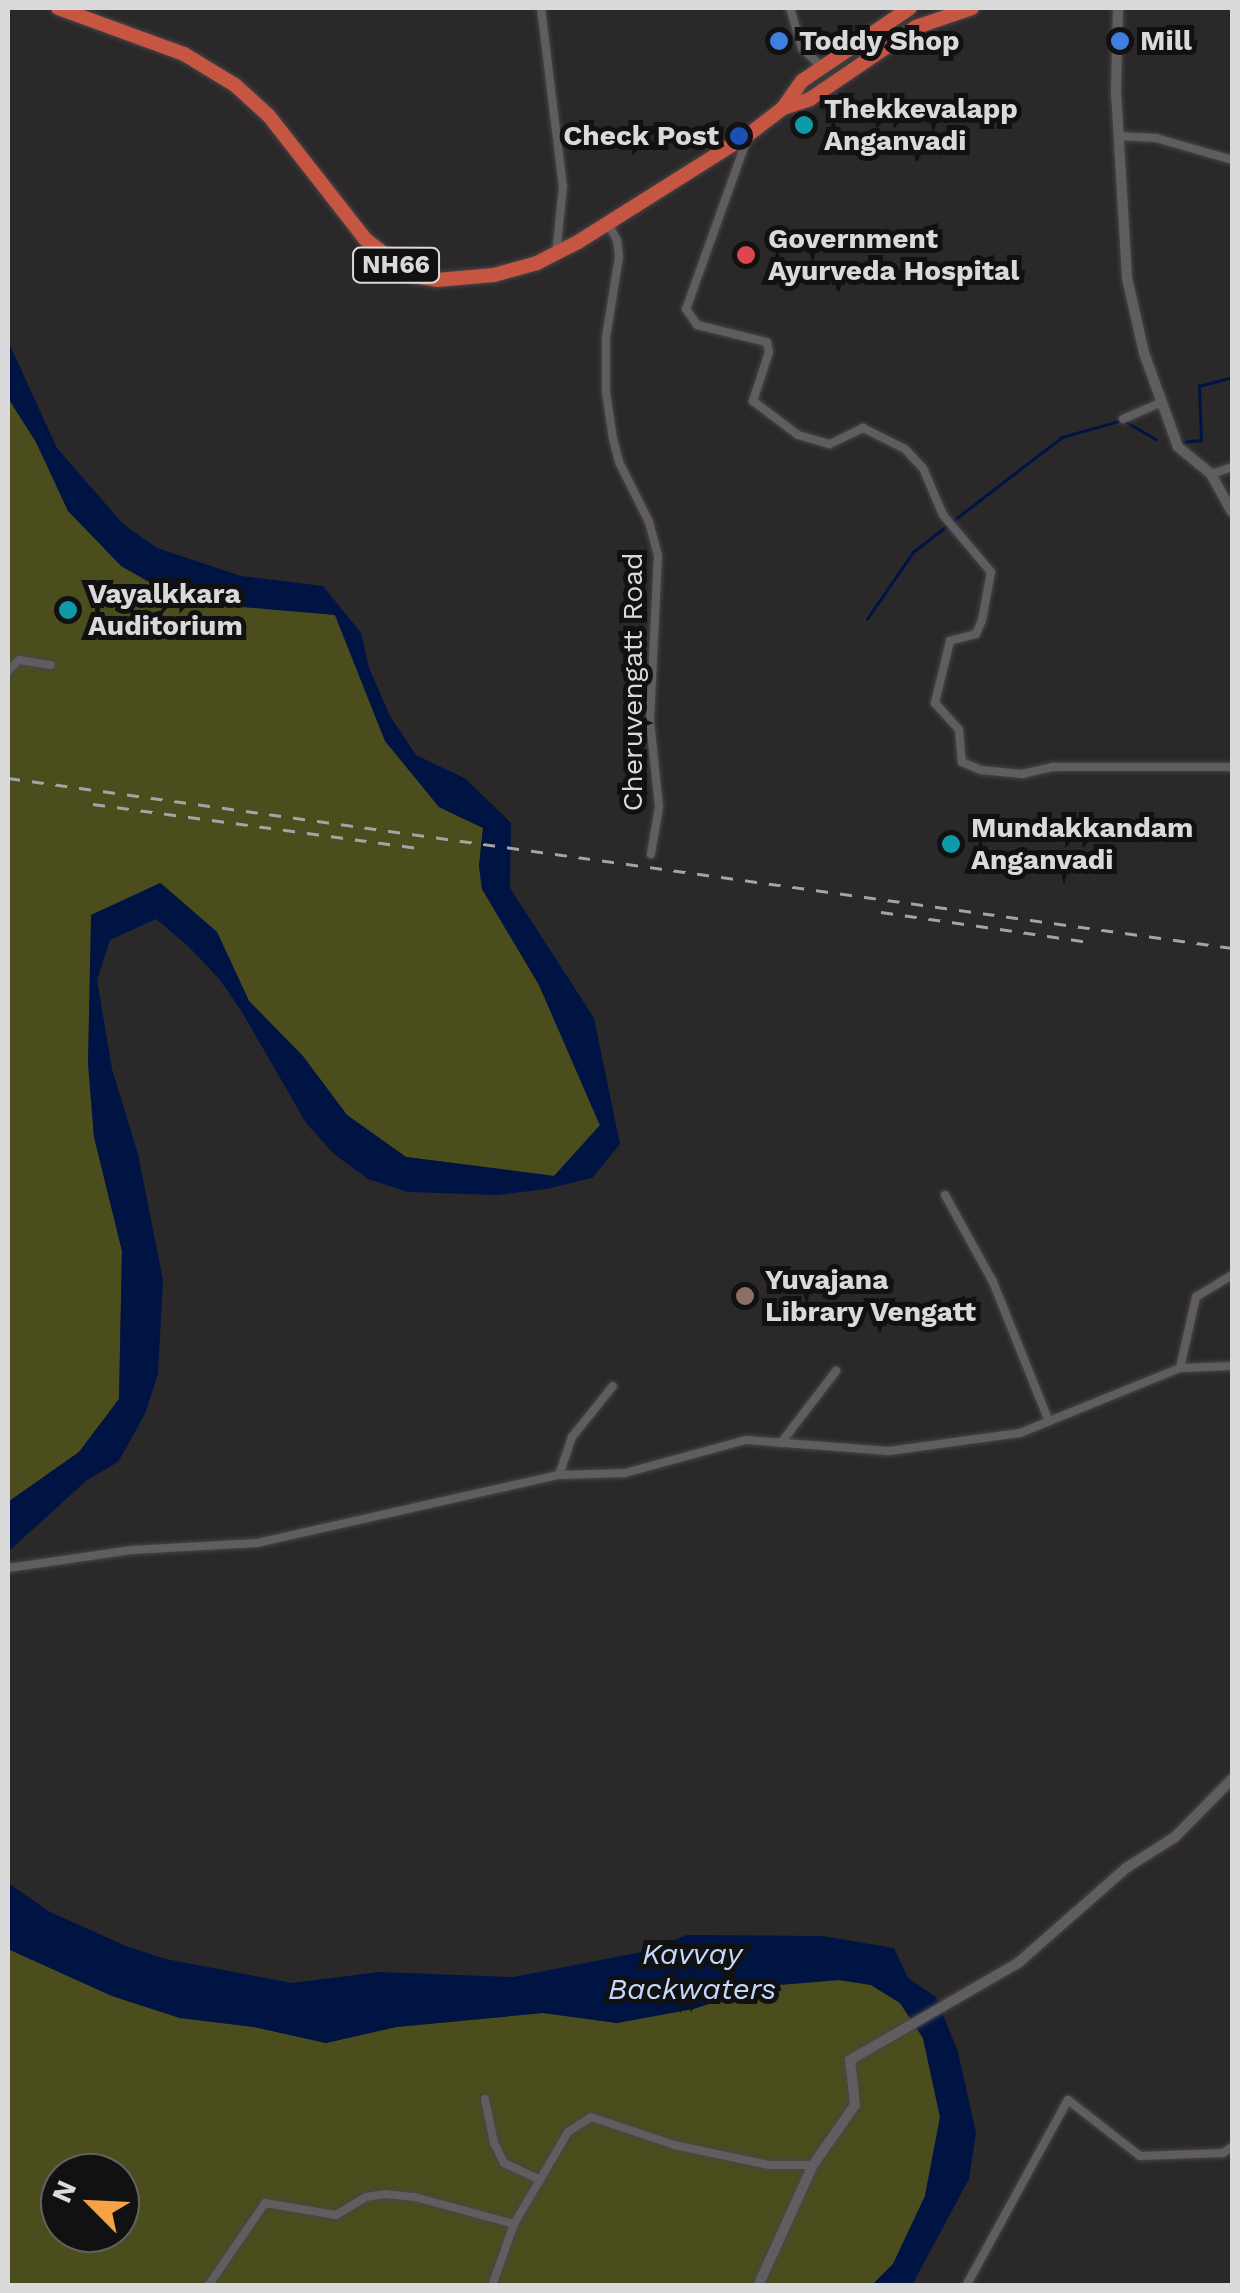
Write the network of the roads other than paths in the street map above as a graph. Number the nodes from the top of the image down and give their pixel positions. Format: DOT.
graph roads {
  1 [pos="58,8"];
  2 [pos="541,8"];
  3 [pos="790,8"];
  4 [pos="910,8"];
  5 [pos="972,8"];
  6 [pos="1118,8"];
  7 [pos="822,67"];
  8 [pos="782,108"];
  9 [pos="748,135"];
  10 [pos="1118,136"];
  11 [pos="1232,160"];
  12 [pos="607,222"];
  13 [pos="556,254"];
  14 [pos="1160,403"];
  15 [pos="1123,419"];
  16 [pos="1232,466"];
  17 [pos="1211,474"];
  18 [pos="1232,512"];
  19 [pos="51,666"];
  20 [pos="8,671"];
  21 [pos="1232,767"];
  22 [pos="650,854"];
  23 [pos="945,1195"];
  24 [pos="1232,1275"];
  25 [pos="1232,1366"];
  26 [pos="1180,1368"];
  27 [pos="836,1371"];
  28 [pos="612,1386"];
  29 [pos="1050,1421"];
  30 [pos="781,1443"];
  31 [pos="560,1475"];
  32 [pos="8,1568"];
  33 [pos="1232,1779"];
  34 [pos="485,2100"];
  35 [pos="1232,2147"];
  36 [pos="814,2165"];
  37 [pos="540,2180"];
  38 [pos="514,2224"];
  39 [pos="208,2286"];
  40 [pos="492,2286"];
  41 [pos="758,2286"];
  42 [pos="966,2286"];
  1 -- 13 [label="highway, NH66"];
  2 -- 13 [label="street"];
  3 -- 7 [label="street"];
  4 -- 7 [label="highway, NH66"];
  5 -- 8 [label="highway, NH66"];
  6 -- 10 [label="street"];
  7 -- 8 [label="highway, NH66"];
  8 -- 9 [label="highway, NH66"];
  9 -- 12 [label="highway, NH66"];
  9 -- 21 [label="street"];
  10 -- 11 [label="street"];
  10 -- 14 [label="street"];
  12 -- 13 [label="highway, NH66"];
  12 -- 22 [label="street, Cheruvengatt Road"];
  14 -- 15 [label="street"];
  14 -- 17 [label="street"];
  16 -- 17 [label="street"];
  17 -- 18 [label="street"];
  19 -- 20 [label="street"];
  23 -- 29 [label="street"];
  24 -- 26 [label="street"];
  25 -- 26 [label="street"];
  26 -- 29 [label="street"];
  27 -- 30 [label="street"];
  28 -- 31 [label="street"];
  29 -- 30 [label="street"];
  30 -- 31 [label="street"];
  31 -- 32 [label="street"];
  33 -- 36 [label="street"];
  34 -- 37 [label="street"];
  35 -- 42 [label="street"];
  36 -- 37 [label="street"];
  36 -- 41 [label="street"];
  37 -- 38 [label="street"];
  38 -- 39 [label="street"];
  38 -- 40 [label="street"];
}
